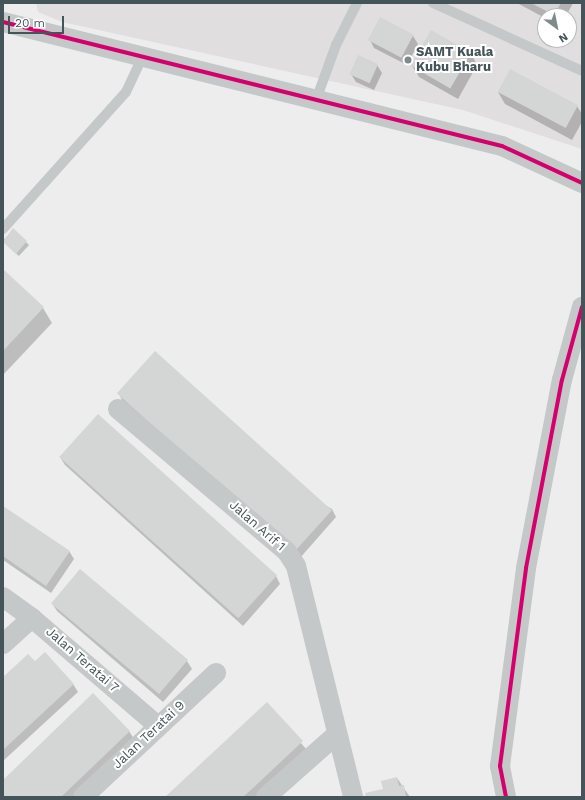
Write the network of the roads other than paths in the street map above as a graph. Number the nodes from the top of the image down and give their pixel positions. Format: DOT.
graph roads {
  1 [pos="357,3"];
  2 [pos="432,3"];
  3 [pos="3,22"];
  4 [pos="142,57"];
  5 [pos="582,70"];
  6 [pos="316,100"];
  7 [pos="582,183"];
  8 [pos="3,229"];
  9 [pos="582,307"];
  10 [pos="118,409"];
  11 [pos="3,597"];
  12 [pos="32,618"];
  13 [pos="3,644"];
  14 [pos="216,673"];
  15 [pos="158,726"];
  16 [pos="337,734"];
  17 [pos="82,797"];
  18 [pos="266,797"];
  19 [pos="353,797"];
  20 [pos="506,797"];
  1 -- 6 [label="lane"];
  2 -- 5 [label="lane"];
  3 -- 4 [label="street"];
  4 -- 6 [label="street"];
  4 -- 8 [label="lane"];
  6 -- 7 [label="street"];
  9 -- 20 [label="street"];
  10 -- 16 [label="street, Jalan Arif 1"];
  11 -- 12 [label="street, Jalan Teratai 7"];
  12 -- 13 [label="street"];
  12 -- 15 [label="street, Jalan Teratai 7"];
  14 -- 15 [label="street, Jalan Teratai 9"];
  15 -- 17 [label="street, Jalan Teratai 9"];
  16 -- 18 [label="street"];
  16 -- 19 [label="street, Jalan Arif 1"];
}
